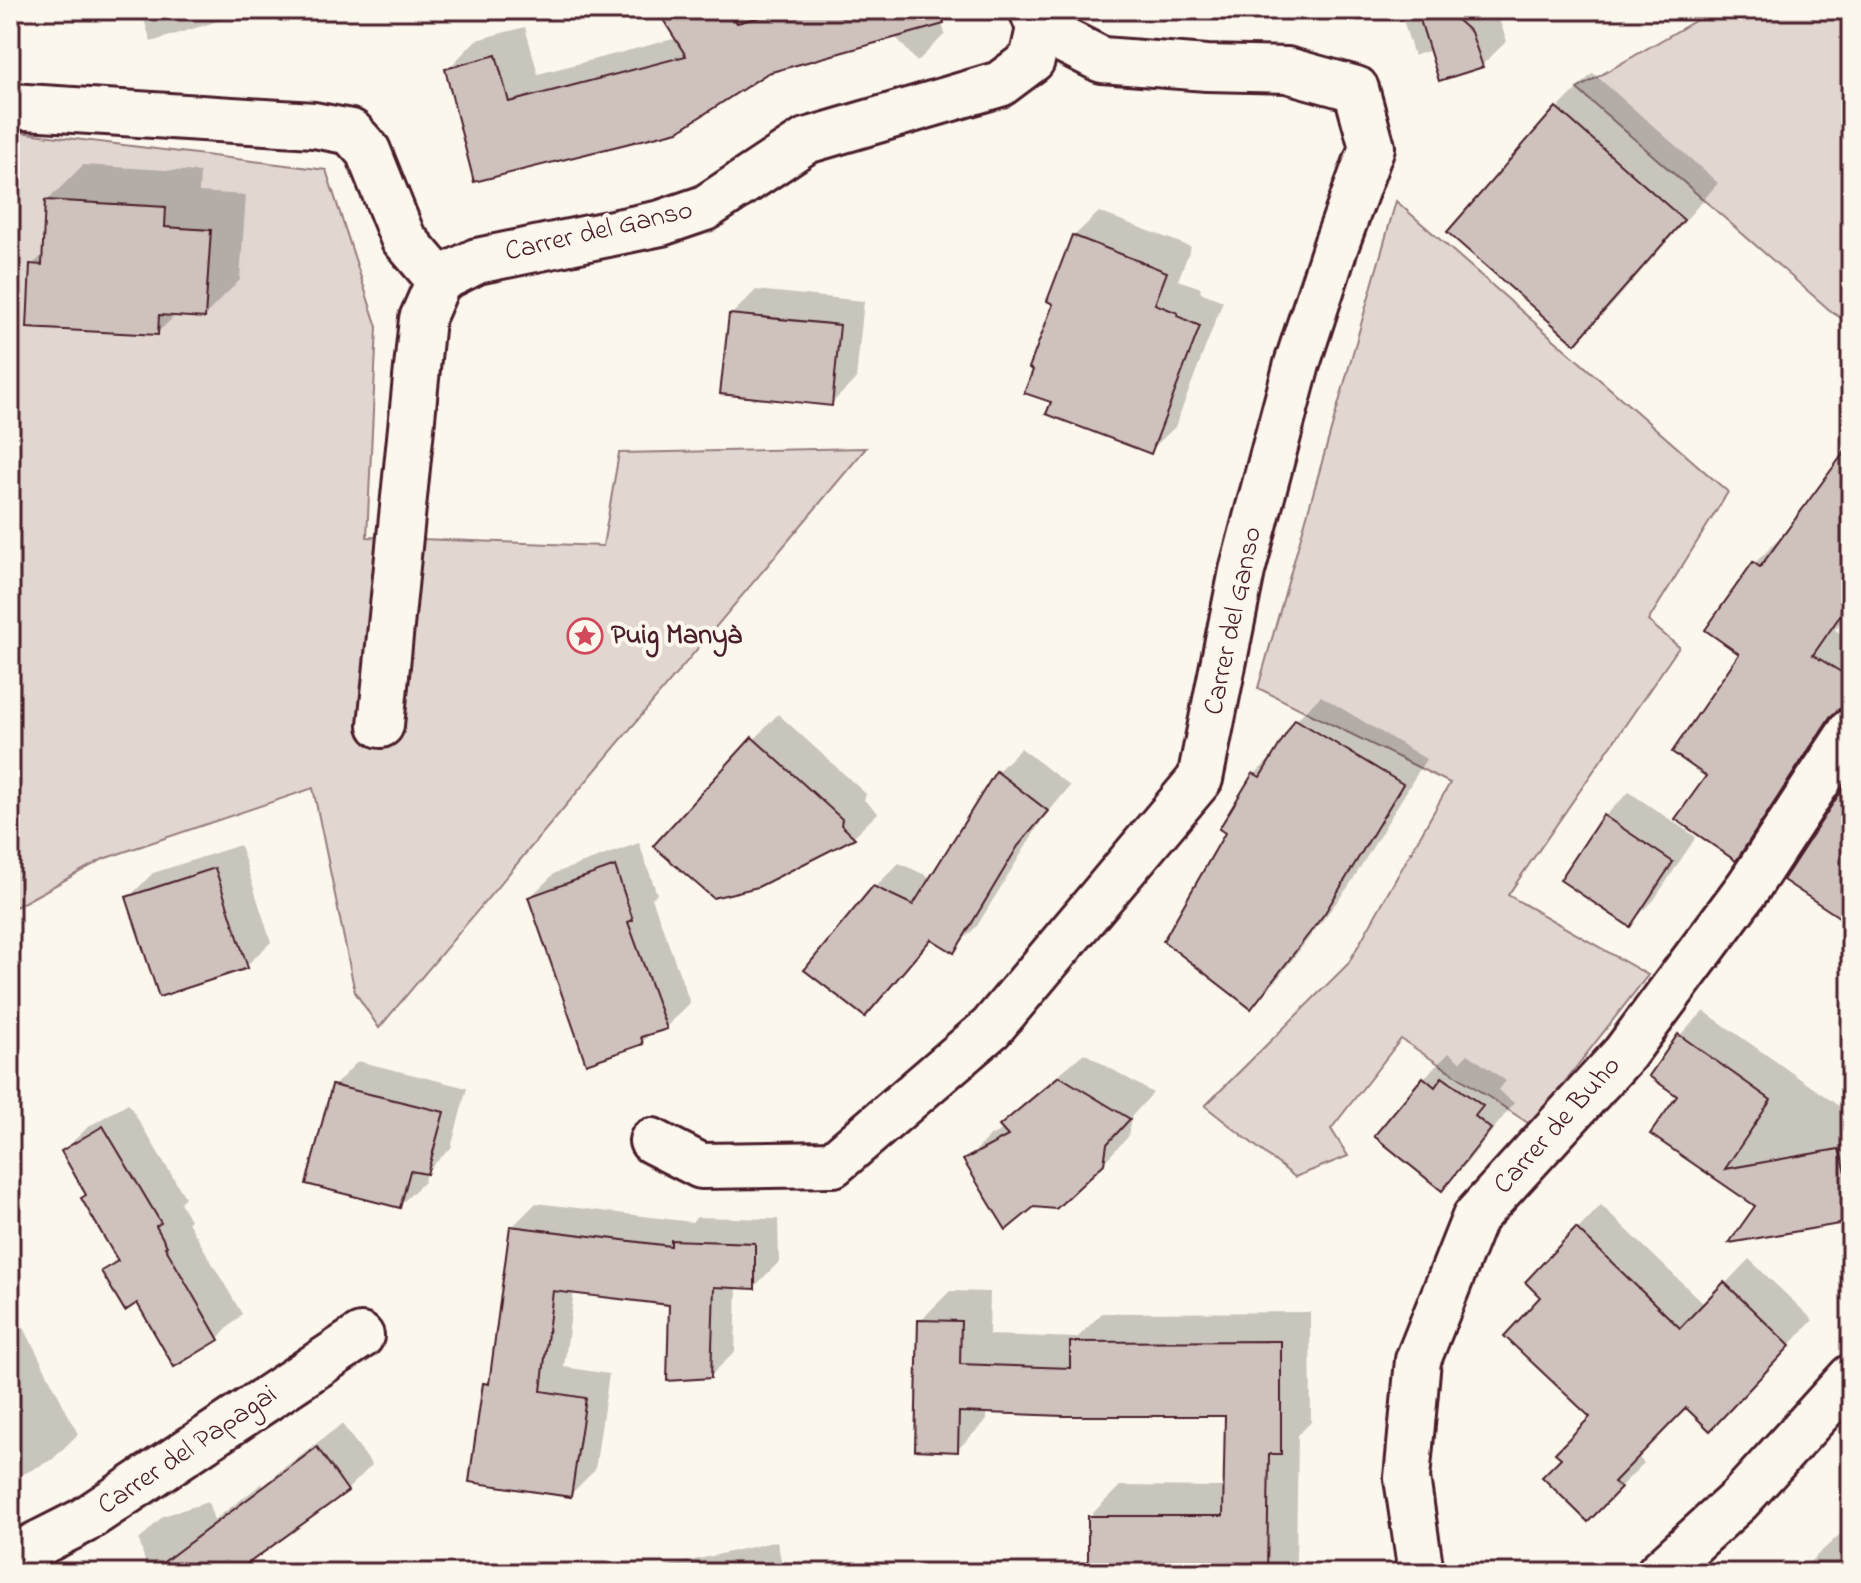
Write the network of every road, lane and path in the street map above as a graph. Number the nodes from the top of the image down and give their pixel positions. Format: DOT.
graph roads {
  1 [pos="1035,19"];
  2 [pos="10,106"];
  3 [pos="439,280"];
  4 [pos="381,725"];
  5 [pos="1851,731"];
  6 [pos="652,1141"];
  7 [pos="361,1336"];
  8 [pos="1851,1377"];
  9 [pos="10,1558"];
  10 [pos="1421,1573"];
  11 [pos="1659,1573"];
  1 -- 3 [label="street, Carrer del Ganso"];
  1 -- 6 [label="street, Carrer del Ganso"];
  2 -- 3 [label="street"];
  3 -- 4 [label="street"];
  5 -- 10 [label="street, Carrer de Buho"];
  7 -- 9 [label="street, Carrer del Papagai"];
  8 -- 11 [label="street"];
}
